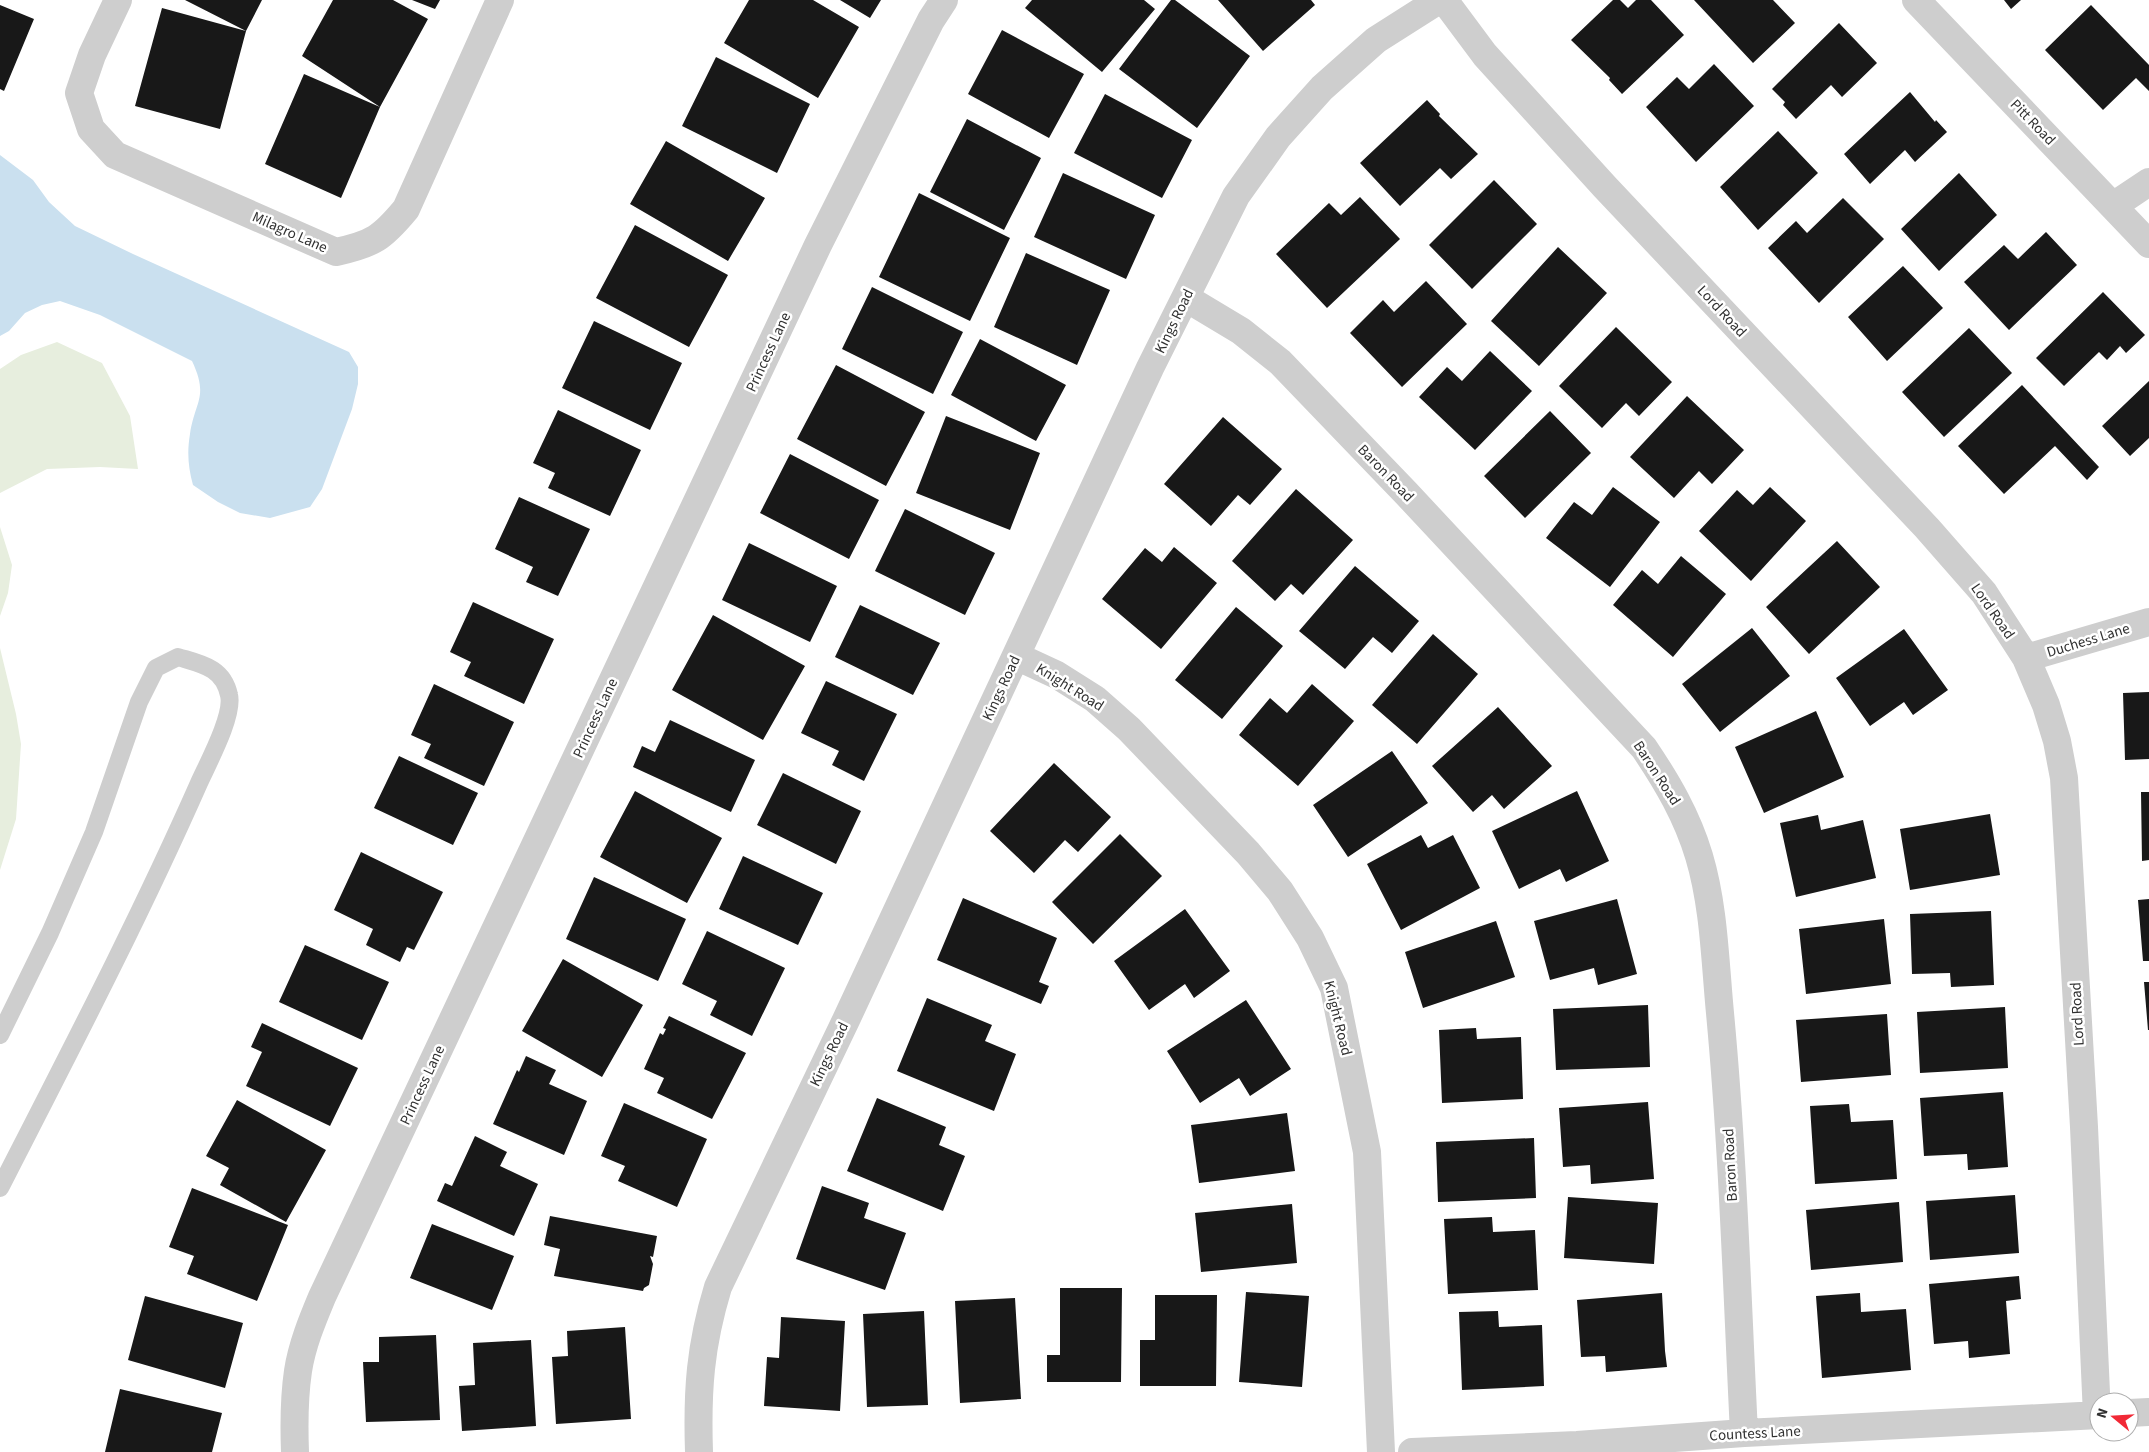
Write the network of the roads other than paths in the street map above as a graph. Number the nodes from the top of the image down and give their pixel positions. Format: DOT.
graph roads {
  1 [pos="118,0"];
  2 [pos="500,0"];
  3 [pos="944,0"];
  4 [pos="1440,0"];
  5 [pos="1444,0"];
  6 [pos="1916,0"];
  7 [pos="2149,182"];
  8 [pos="2113,206"];
  9 [pos="2149,244"];
  10 [pos="1186,298"];
  11 [pos="2149,622"];
  12 [pos="1016,656"];
  13 [pos="2026,658"];
  14 [pos="0,1035"];
  15 [pos="0,1188"];
  16 [pos="2097,1392"];
  17 [pos="2089,1415"];
  18 [pos="1744,1433"];
  19 [pos="295,1452"];
  20 [pos="699,1452"];
  21 [pos="1381,1452"];
  22 [pos="1412,1452"];
  1 -- 2 [label="street, Milagro Lane"];
  3 -- 19 [label="street, Princess Lane"];
  4 -- 10 [label="street, Kings Road"];
  5 -- 13 [label="street, Lord Road"];
  6 -- 8 [label="street, Pitt Road"];
  7 -- 8 [label="street"];
  8 -- 9 [label="street, Pitt Road"];
  10 -- 12 [label="street, Kings Road"];
  10 -- 18 [label="street, Baron Road"];
  11 -- 13 [label="street, Duchess Lane"];
  12 -- 20 [label="street, Kings Road"];
  12 -- 21 [label="street, Knight Road"];
  13 -- 16 [label="street, Lord Road"];
  14 -- 15 [label="lane"];
  17 -- 18 [label="street, Countess Lane"];
  18 -- 22 [label="street, Countess Lane"];
}
